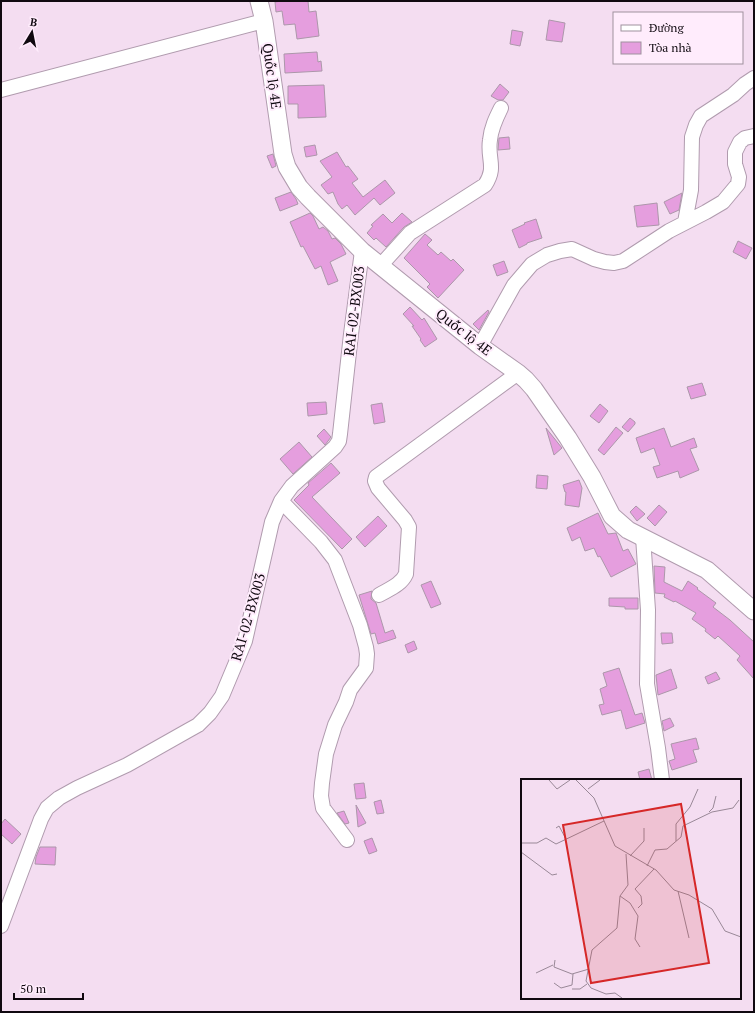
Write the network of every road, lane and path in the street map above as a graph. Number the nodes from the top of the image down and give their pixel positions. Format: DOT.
graph roads {
  1 [pos="260,1"];
  2 [pos="264,21"];
  3 [pos="754,78"];
  4 [pos="2,85"];
  5 [pos="501,108"];
  6 [pos="754,136"];
  7 [pos="685,222"];
  8 [pos="362,250"];
  9 [pos="381,265"];
  10 [pos="480,346"];
  11 [pos="518,373"];
  12 [pos="281,501"];
  13 [pos="643,537"];
  14 [pos="379,594"];
  15 [pos="754,610"];
  16 [pos="662,779"];
  17 [pos="347,840"];
  18 [pos="2,922"];
  1 -- 2 [label="main road, Quốc lộ 4E"];
  2 -- 4 [label="street"];
  2 -- 8 [label="main road, Quốc lộ 4E"];
  3 -- 7 [label="street"];
  5 -- 9 [label="street"];
  6 -- 7 [label="street"];
  7 -- 10 [label="street"];
  8 -- 9 [label="main road, Quốc lộ 4E"];
  8 -- 12 [label="street, RAI-02-BX003"];
  9 -- 10 [label="main road, Quốc lộ 4E"];
  10 -- 11 [label="main road, Quốc lộ 4E"];
  11 -- 13 [label="main road, Quốc lộ 4E"];
  11 -- 14 [label="street"];
  12 -- 17 [label="street"];
  12 -- 18 [label="street, RAI-02-BX003"];
  13 -- 15 [label="main road, Quốc lộ 4E"];
  13 -- 16 [label="street"];
}
